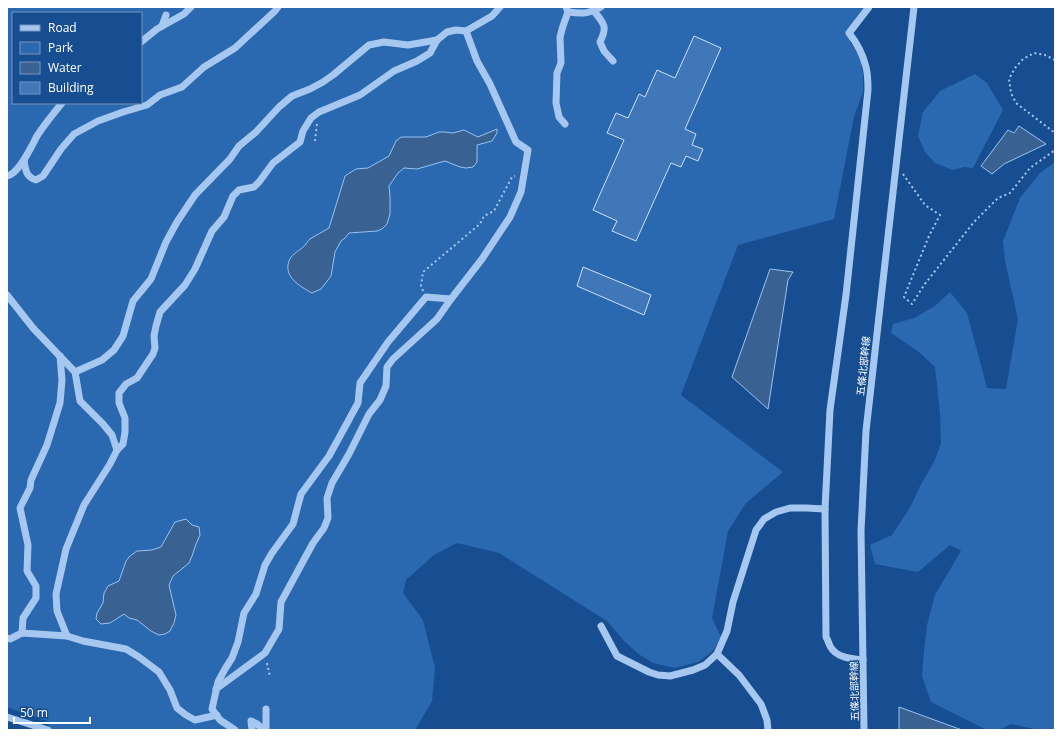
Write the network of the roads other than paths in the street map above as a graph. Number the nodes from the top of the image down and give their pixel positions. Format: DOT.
graph roads {
  1 [pos="191,7"];
  2 [pos="278,7"];
  3 [pos="500,7"];
  4 [pos="602,7"];
  5 [pos="869,7"];
  6 [pos="914,7"];
  7 [pos="567,9"];
  8 [pos="594,11"];
  9 [pos="166,15"];
  10 [pos="162,26"];
  11 [pos="466,32"];
  12 [pos="437,40"];
  13 [pos="142,41"];
  14 [pos="613,61"];
  15 [pos="61,104"];
  16 [pos="565,124"];
  17 [pos="24,161"];
  18 [pos="7,176"];
  19 [pos="7,295"];
  20 [pos="451,299"];
  21 [pos="60,356"];
  22 [pos="75,372"];
  23 [pos="118,450"];
  24 [pos="825,509"];
  25 [pos="601,626"];
  26 [pos="22,633"];
  27 [pos="67,636"];
  28 [pos="7,638"];
  29 [pos="716,654"];
  30 [pos="863,660"];
  31 [pos="216,689"];
  32 [pos="266,709"];
  33 [pos="217,715"];
  34 [pos="7,717"];
  35 [pos="48,730"];
  36 [pos="235,730"];
  37 [pos="252,730"];
  38 [pos="265,730"];
  39 [pos="768,730"];
  40 [pos="864,730"];
  1 -- 10 [label="street"];
  2 -- 17 [label="street"];
  3 -- 11 [label="street"];
  4 -- 8 [label="street"];
  5 -- 24 [label="street"];
  6 -- 30 [label="street, 五條北部幹線"];
  7 -- 8 [label="street"];
  7 -- 16 [label="street"];
  8 -- 14 [label="street"];
  9 -- 10 [label="street"];
  10 -- 13 [label="street"];
  11 -- 12 [label="street"];
  11 -- 20 [label="street"];
  12 -- 22 [label="street"];
  12 -- 23 [label="street"];
  15 -- 17 [label="street"];
  17 -- 18 [label="street"];
  19 -- 21 [label="street"];
  20 -- 31 [label="street"];
  20 -- 31 [label="street"];
  21 -- 22 [label="street"];
  21 -- 26 [label="street"];
  22 -- 23 [label="street"];
  23 -- 27 [label="street"];
  24 -- 29 [label="street"];
  24 -- 30 [label="street"];
  25 -- 29 [label="street"];
  26 -- 27 [label="street"];
  26 -- 28 [label="street"];
  27 -- 33 [label="street"];
  29 -- 39 [label="street"];
  30 -- 40 [label="street, 五條北部幹線"];
  31 -- 33 [label="street"];
  32 -- 38 [label="street"];
  33 -- 36 [label="street"];
  34 -- 35 [label="street"];
  37 -- 38 [label="street"];
}
